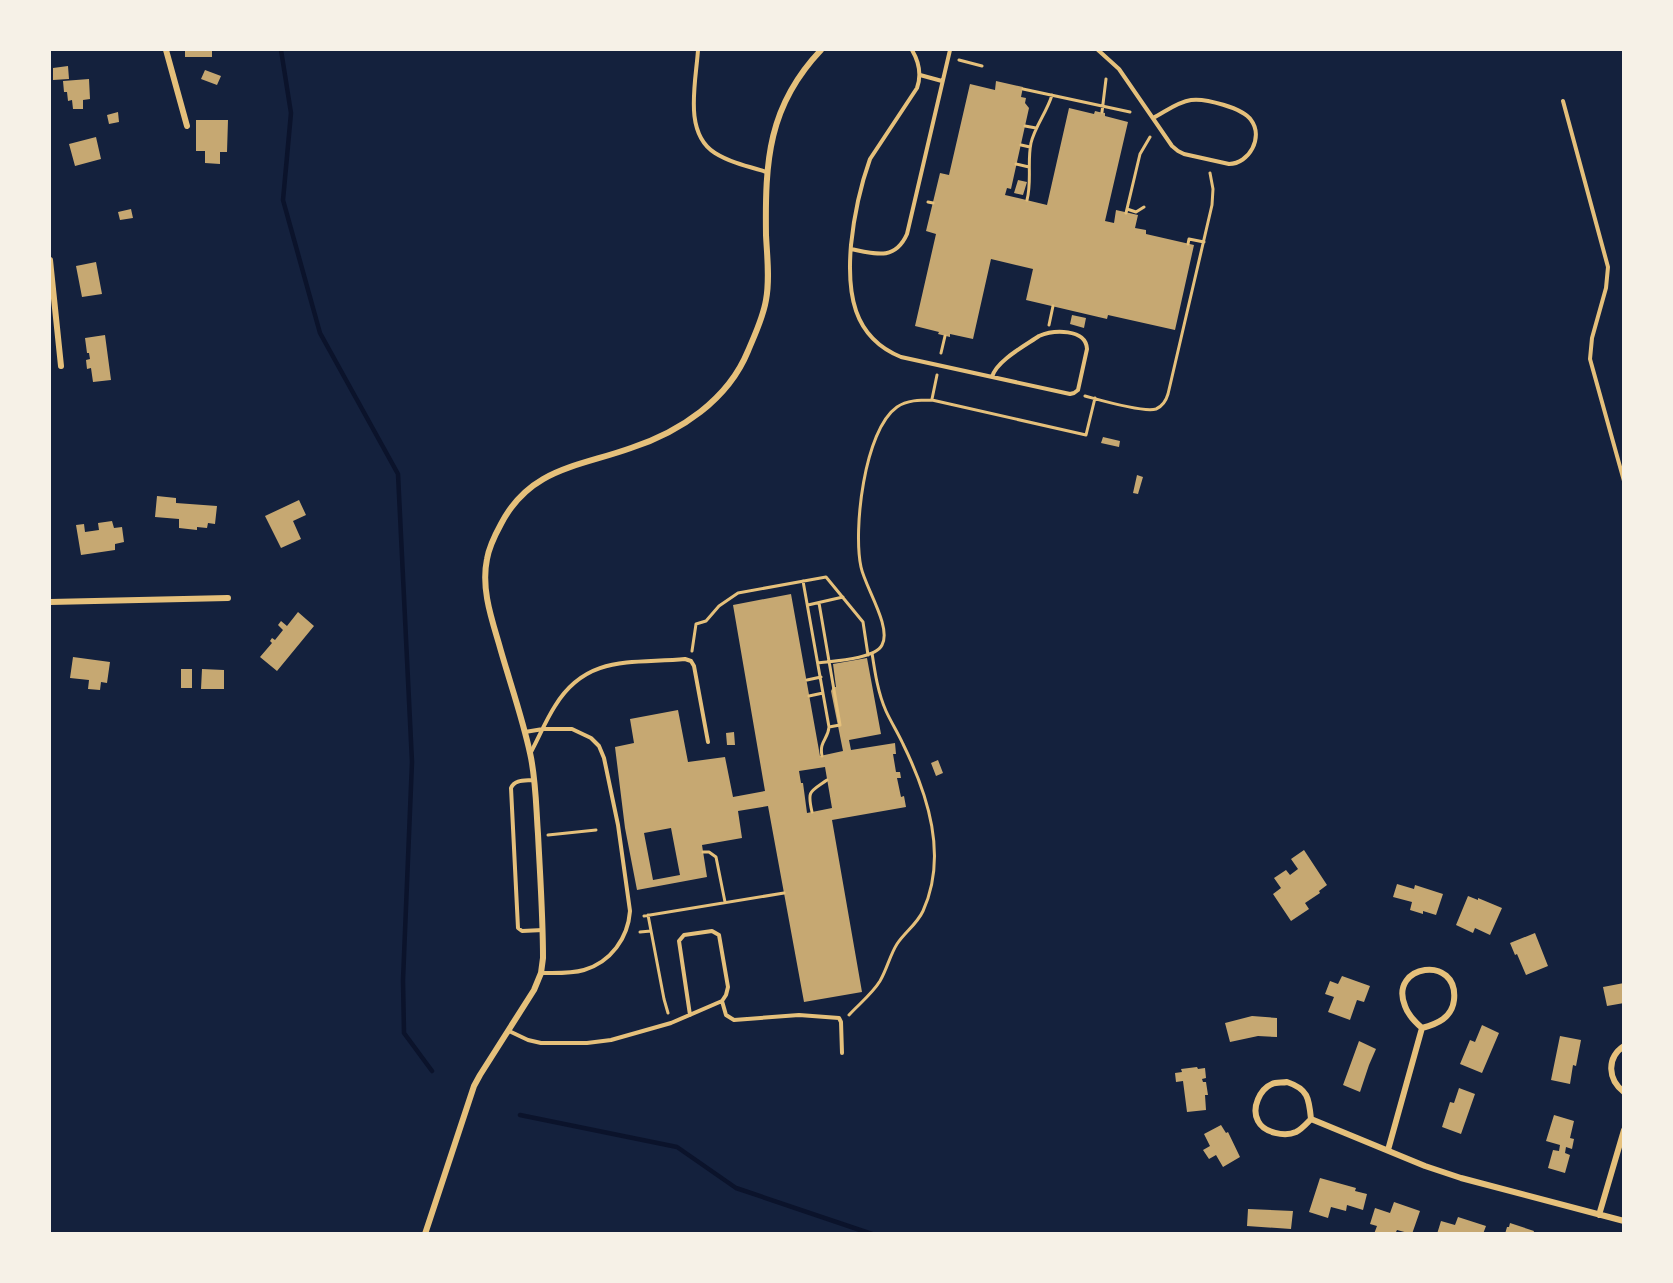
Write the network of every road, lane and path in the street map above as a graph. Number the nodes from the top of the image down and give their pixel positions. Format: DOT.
graph roads {
  1 [pos="166,50"];
  2 [pos="698,50"];
  3 [pos="821,50"];
  4 [pos="912,50"];
  5 [pos="950,50"];
  6 [pos="1098,50"];
  7 [pos="959,60"];
  8 [pos="982,66"];
  9 [pos="920,75"];
  10 [pos="1106,79"];
  11 [pos="942,81"];
  12 [pos="1023,88"];
  13 [pos="1052,95"];
  14 [pos="1563,101"];
  15 [pos="1102,106"];
  16 [pos="1102,112"];
  17 [pos="1130,112"];
  18 [pos="1153,118"];
  19 [pos="188,126"];
  20 [pos="1025,126"];
  21 [pos="1036,128"];
  22 [pos="1150,136"];
  23 [pos="1021,145"];
  24 [pos="1030,147"];
  25 [pos="1016,164"];
  26 [pos="1029,167"];
  27 [pos="767,172"];
  28 [pos="1210,173"];
  29 [pos="1027,200"];
  30 [pos="928,202"];
  31 [pos="933,203"];
  32 [pos="1144,207"];
  33 [pos="1204,242"];
  34 [pos="1188,244"];
  35 [pos="851,249"];
  36 [pos="50,260"];
  37 [pos="1053,306"];
  38 [pos="1180,307"];
  39 [pos="1188,309"];
  40 [pos="1048,333"];
  41 [pos="945,336"];
  42 [pos="941,353"];
  43 [pos="61,366"];
  44 [pos="938,375"];
  45 [pos="992,377"];
  46 [pos="1074,393"];
  47 [pos="1095,398"];
  48 [pos="932,400"];
  49 [pos="1623,481"];
  50 [pos="803,580"];
  51 [pos="843,597"];
  52 [pos="228,598"];
  53 [pos="50,602"];
  54 [pos="819,603"];
  55 [pos="808,605"];
  56 [pos="870,654"];
  57 [pos="691,661"];
  58 [pos="828,662"];
  59 [pos="818,663"];
  60 [pos="821,677"];
  61 [pos="807,680"];
  62 [pos="834,693"];
  63 [pos="823,694"];
  64 [pos="809,696"];
  65 [pos="829,727"];
  66 [pos="543,729"];
  67 [pos="524,732"];
  68 [pos="708,742"];
  69 [pos="530,753"];
  70 [pos="822,756"];
  71 [pos="535,780"];
  72 [pos="827,780"];
  73 [pos="812,812"];
  74 [pos="596,830"];
  75 [pos="548,835"];
  76 [pos="703,852"];
  77 [pos="784,893"];
  78 [pos="725,902"];
  79 [pos="543,930"];
  80 [pos="651,931"];
  81 [pos="640,932"];
  82 [pos="541,973"];
  83 [pos="722,1000"];
  84 [pos="690,1015"];
  85 [pos="841,1022"];
  86 [pos="671,1023"];
  87 [pos="1422,1028"];
  88 [pos="508,1031"];
  89 [pos="1623,1046"];
  90 [pos="843,1053"];
  91 [pos="1623,1092"];
  92 [pos="1311,1119"];
  93 [pos="1623,1130"];
  94 [pos="1388,1150"];
  95 [pos="1599,1215"];
  96 [pos="1623,1221"];
  97 [pos="425,1233"];
  1 -- 19 [label="street"];
  2 -- 27 [label="lane"];
  3 -- 27 [label="street"];
  4 -- 9 [label="lane"];
  5 -- 11 [label="lane"];
  6 -- 18 [label="lane"];
  7 -- 8 [label="path"];
  9 -- 11 [label="lane"];
  9 -- 35 [label="lane"];
  10 -- 15 [label="path"];
  11 -- 35 [label="lane"];
  12 -- 13 [label="path"];
  13 -- 15 [label="path"];
  13 -- 21 [label="path"];
  14 -- 49 [label="lane"];
  15 -- 16 [label="path"];
  15 -- 17 [label="path"];
  18 -- 18 [label="lane"];
  20 -- 21 [label="path"];
  21 -- 24 [label="path"];
  22 -- 32 [label="path"];
  23 -- 24 [label="path"];
  24 -- 26 [label="path"];
  25 -- 26 [label="path"];
  26 -- 29 [label="path"];
  27 -- 67 [label="street"];
  28 -- 33 [label="path"];
  30 -- 31 [label="path"];
  33 -- 34 [label="path"];
  33 -- 39 [label="path"];
  35 -- 45 [label="lane"];
  36 -- 43 [label="street"];
  37 -- 40 [label="path"];
  38 -- 39 [label="path"];
  39 -- 47 [label="path"];
  40 -- 45 [label="lane"];
  40 -- 46 [label="lane"];
  41 -- 42 [label="path"];
  44 -- 48 [label="path"];
  45 -- 46 [label="lane"];
  46 -- 47 [label="path"];
  47 -- 48 [label="path"];
  48 -- 56 [label="path"];
  50 -- 51 [label="path"];
  50 -- 55 [label="path"];
  50 -- 57 [label="path"];
  51 -- 54 [label="path"];
  51 -- 56 [label="path"];
  52 -- 53 [label="street"];
  54 -- 55 [label="path"];
  54 -- 58 [label="path"];
  55 -- 59 [label="path"];
  56 -- 58 [label="path"];
  56 -- 85 [label="path"];
  57 -- 66 [label="lane"];
  57 -- 68 [label="lane"];
  58 -- 59 [label="path"];
  58 -- 62 [label="path"];
  59 -- 60 [label="path"];
  60 -- 61 [label="path"];
  60 -- 63 [label="path"];
  62 -- 63 [label="path"];
  62 -- 65 [label="path"];
  63 -- 64 [label="path"];
  63 -- 65 [label="path"];
  65 -- 70 [label="path"];
  66 -- 67 [label="lane"];
  66 -- 69 [label="lane"];
  66 -- 82 [label="lane"];
  67 -- 69 [label="street"];
  69 -- 71 [label="street"];
  71 -- 79 [label="street"];
  71 -- 79 [label="lane"];
  72 -- 73 [label="path"];
  74 -- 75 [label="path"];
  76 -- 78 [label="path"];
  77 -- 78 [label="path"];
  78 -- 80 [label="path"];
  79 -- 82 [label="street"];
  80 -- 81 [label="path"];
  80 -- 86 [label="path"];
  82 -- 88 [label="street"];
  83 -- 84 [label="lane"];
  83 -- 84 [label="lane"];
  83 -- 85 [label="lane"];
  84 -- 86 [label="lane"];
  85 -- 90 [label="lane"];
  86 -- 88 [label="lane"];
  87 -- 87 [label="street"];
  87 -- 94 [label="street"];
  88 -- 97 [label="street"];
  89 -- 91 [label="street"];
  92 -- 92 [label="street"];
  92 -- 94 [label="street"];
  93 -- 95 [label="street"];
  94 -- 95 [label="street"];
  95 -- 96 [label="street"];
}
